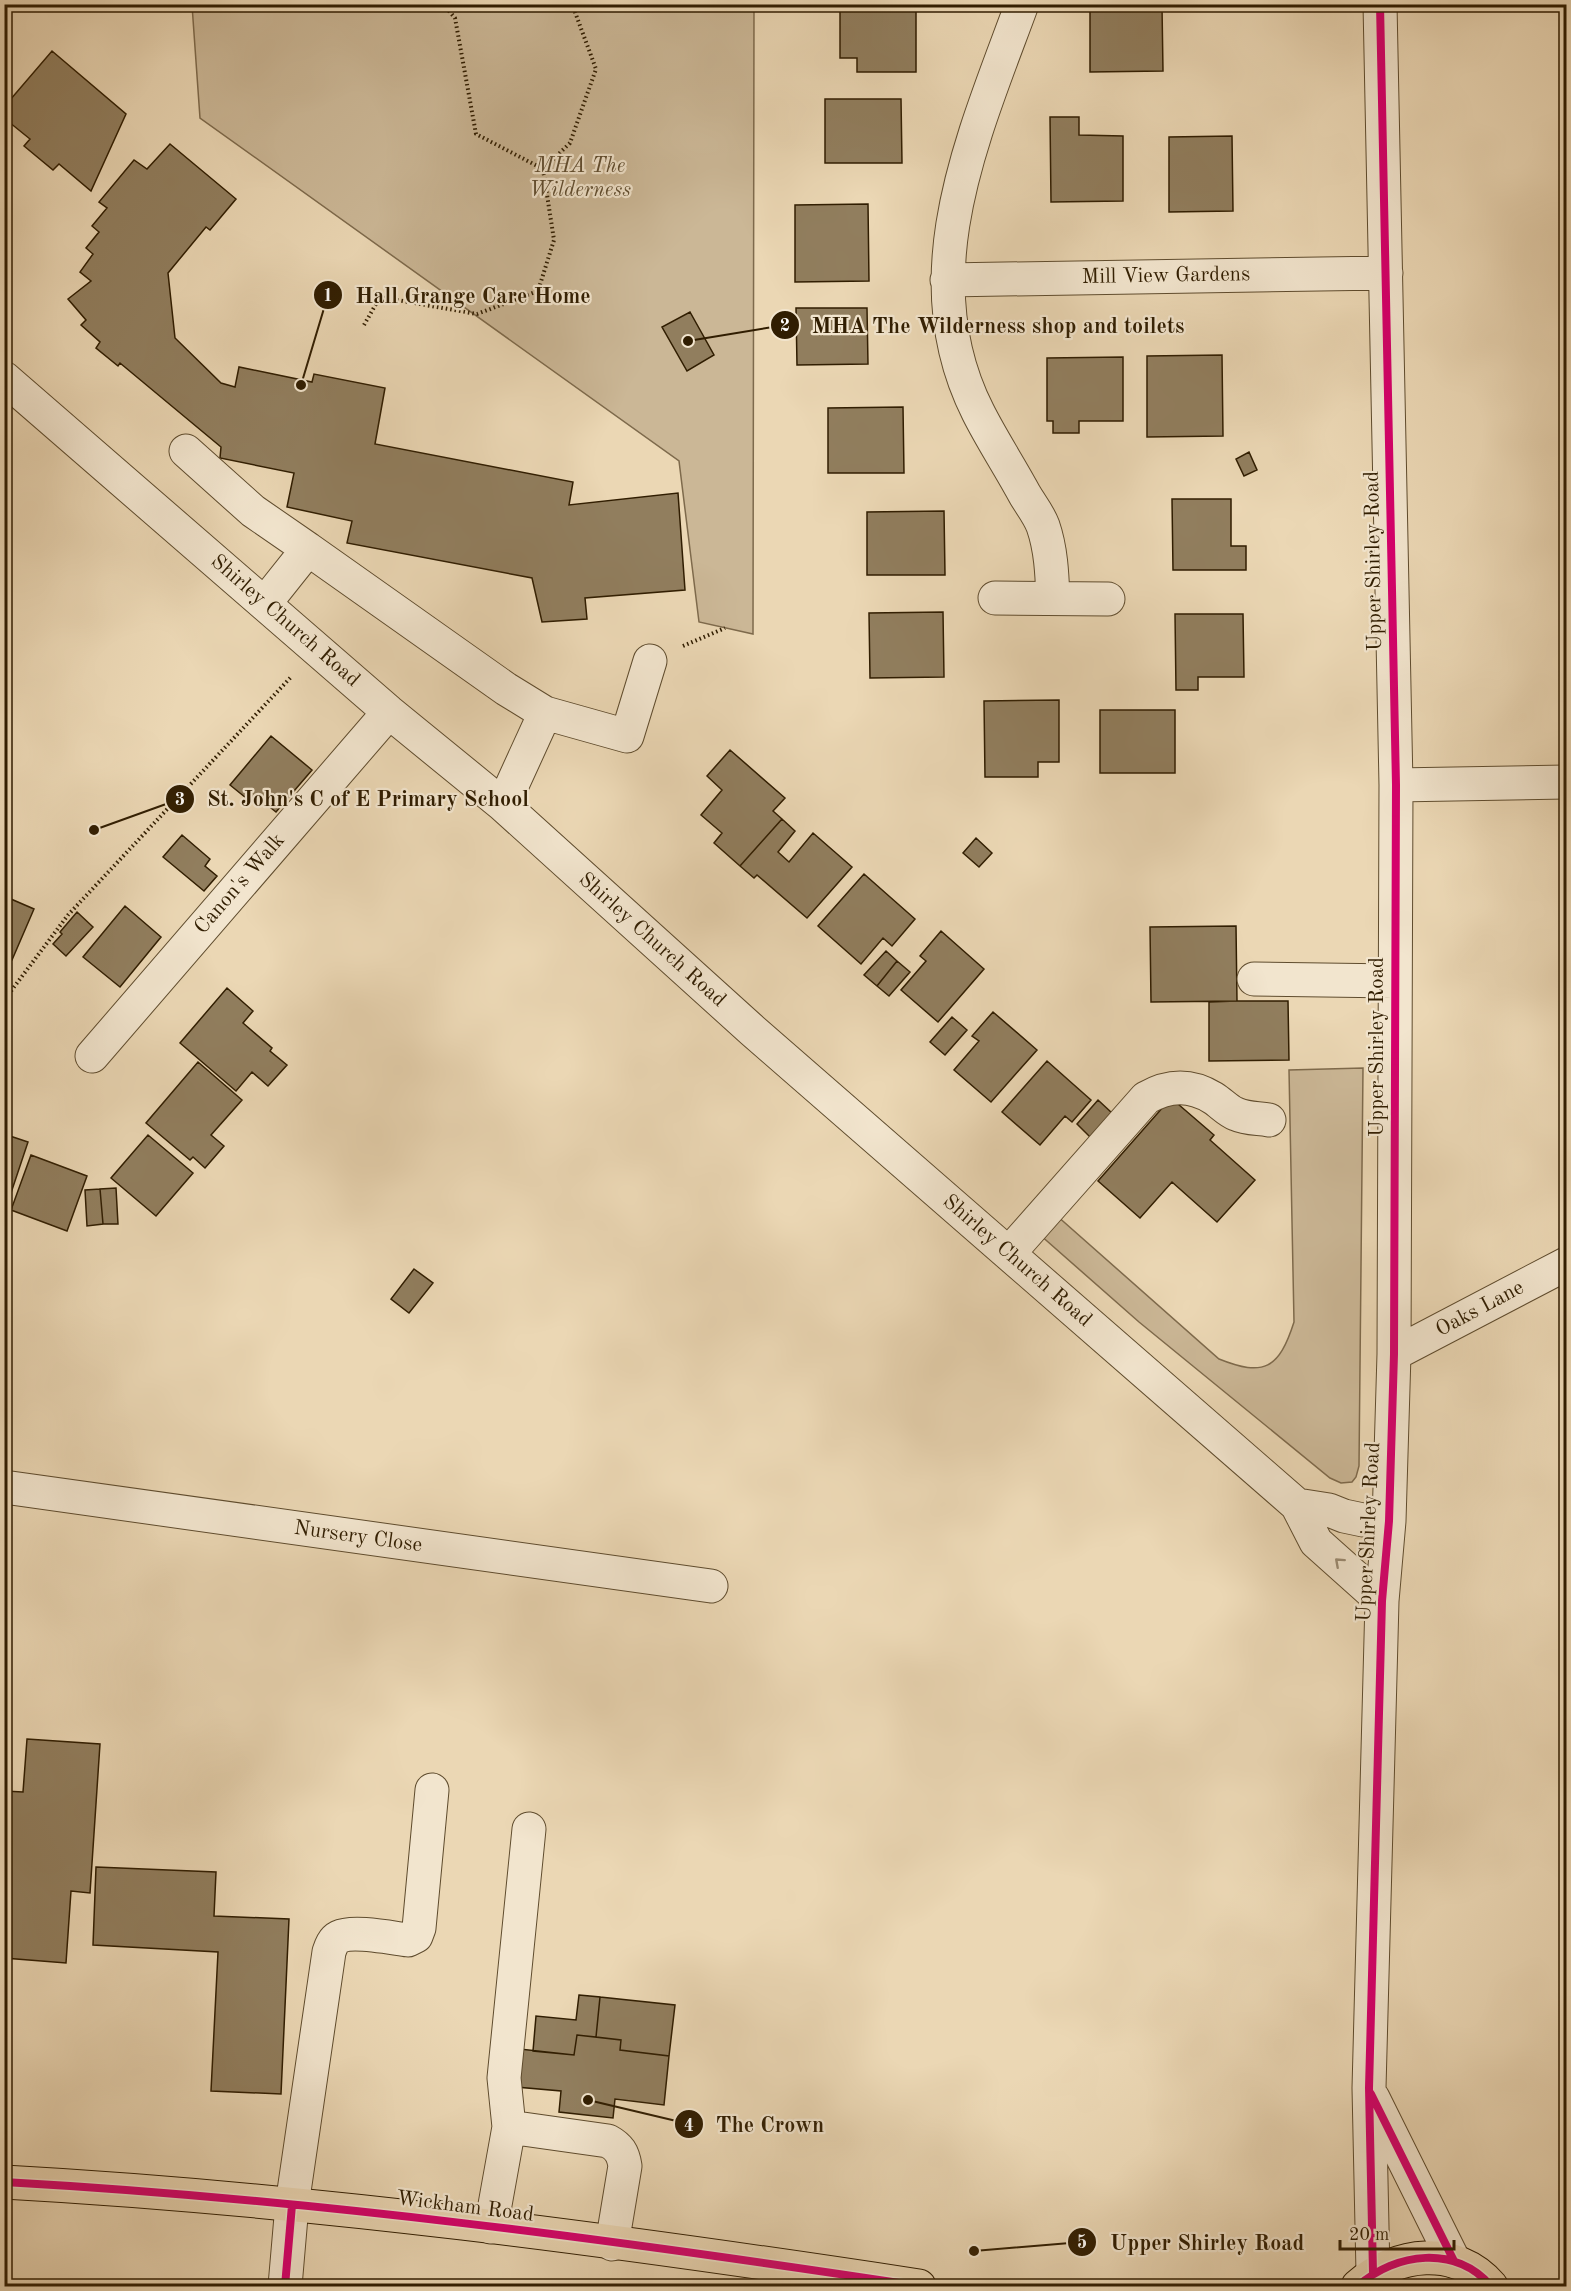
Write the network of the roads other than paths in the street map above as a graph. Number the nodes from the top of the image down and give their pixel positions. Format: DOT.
graph roads {
  1 [pos="1022,4"];
  2 [pos="1380,4"];
  3 [pos="1386,273"];
  4 [pos="947,280"];
  5 [pos="4,378"];
  6 [pos="186,451"];
  7 [pos="308,549"];
  8 [pos="995,598"];
  9 [pos="1053,598"];
  10 [pos="1108,599"];
  11 [pos="265,603"];
  12 [pos="650,661"];
  13 [pos="389,712"];
  14 [pos="545,713"];
  15 [pos="1566,782"];
  16 [pos="1396,785"];
  17 [pos="503,805"];
  18 [pos="1254,979"];
  19 [pos="1395,981"];
  20 [pos="92,1056"];
  21 [pos="1269,1119"];
  22 [pos="1009,1253"];
  23 [pos="1566,1264"];
  24 [pos="1394,1354"];
  25 [pos="4,1487"];
  26 [pos="1297,1505"];
  27 [pos="1389,1521"];
  28 [pos="711,1586"];
  29 [pos="1382,1601"];
  30 [pos="432,1790"];
  31 [pos="529,1829"];
  32 [pos="1368,2088"];
  33 [pos="508,2127"];
  34 [pos="4,2182"];
  35 [pos="292,2205"];
  36 [pos="491,2227"];
  37 [pos="612,2244"];
  38 [pos="1454,2260"];
  39 [pos="1366,2280"];
  40 [pos="285,2286"];
  41 [pos="919,2286"];
  42 [pos="1491,2286"];
  1 -- 4 [label="street"];
  2 -- 3 [label="street, Upper Shirley Road"];
  3 -- 4 [label="street, Mill View Gardens"];
  3 -- 16 [label="street, Upper Shirley Road"];
  4 -- 9 [label="street"];
  5 -- 11 [label="street, Shirley Church Road"];
  6 -- 7 [label="street"];
  7 -- 11 [label="street"];
  7 -- 14 [label="street"];
  8 -- 9 [label="street"];
  9 -- 10 [label="street"];
  11 -- 13 [label="street, Shirley Church Road"];
  12 -- 14 [label="street"];
  13 -- 17 [label="street, Shirley Church Road"];
  13 -- 20 [label="street, Canon's Walk"];
  14 -- 17 [label="street"];
  15 -- 16 [label="street"];
  16 -- 19 [label="street, Upper Shirley Road"];
  17 -- 22 [label="street, Shirley Church Road"];
  18 -- 19 [label="street"];
  19 -- 24 [label="street, Upper Shirley Road"];
  21 -- 22 [label="street"];
  22 -- 26 [label="street, Shirley Church Road"];
  23 -- 24 [label="street, Oaks Lane"];
  24 -- 27 [label="street, Upper Shirley Road"];
  25 -- 28 [label="street, Nursery Close"];
  26 -- 27 [label="street"];
  29 -- 26 [label="street, Shirley Church Road, one-way"];
  27 -- 29 [label="street, Upper Shirley Road"];
  29 -- 32 [label="street, Upper Shirley Road"];
  30 -- 35 [label="street"];
  31 -- 33 [label="street"];
  32 -- 38 [label="street, Upper Shirley Road"];
  32 -- 39 [label="street, Upper Shirley Road"];
  33 -- 36 [label="street"];
  33 -- 37 [label="street"];
  34 -- 35 [label="highway, Wickham Road"];
  35 -- 36 [label="highway, Wickham Road"];
  35 -- 40 [label="street"];
  36 -- 37 [label="highway, Wickham Road"];
  37 -- 41 [label="highway, Wickham Road"];
  38 -- 39 [label="highway"];
  38 -- 42 [label="highway"];
}
